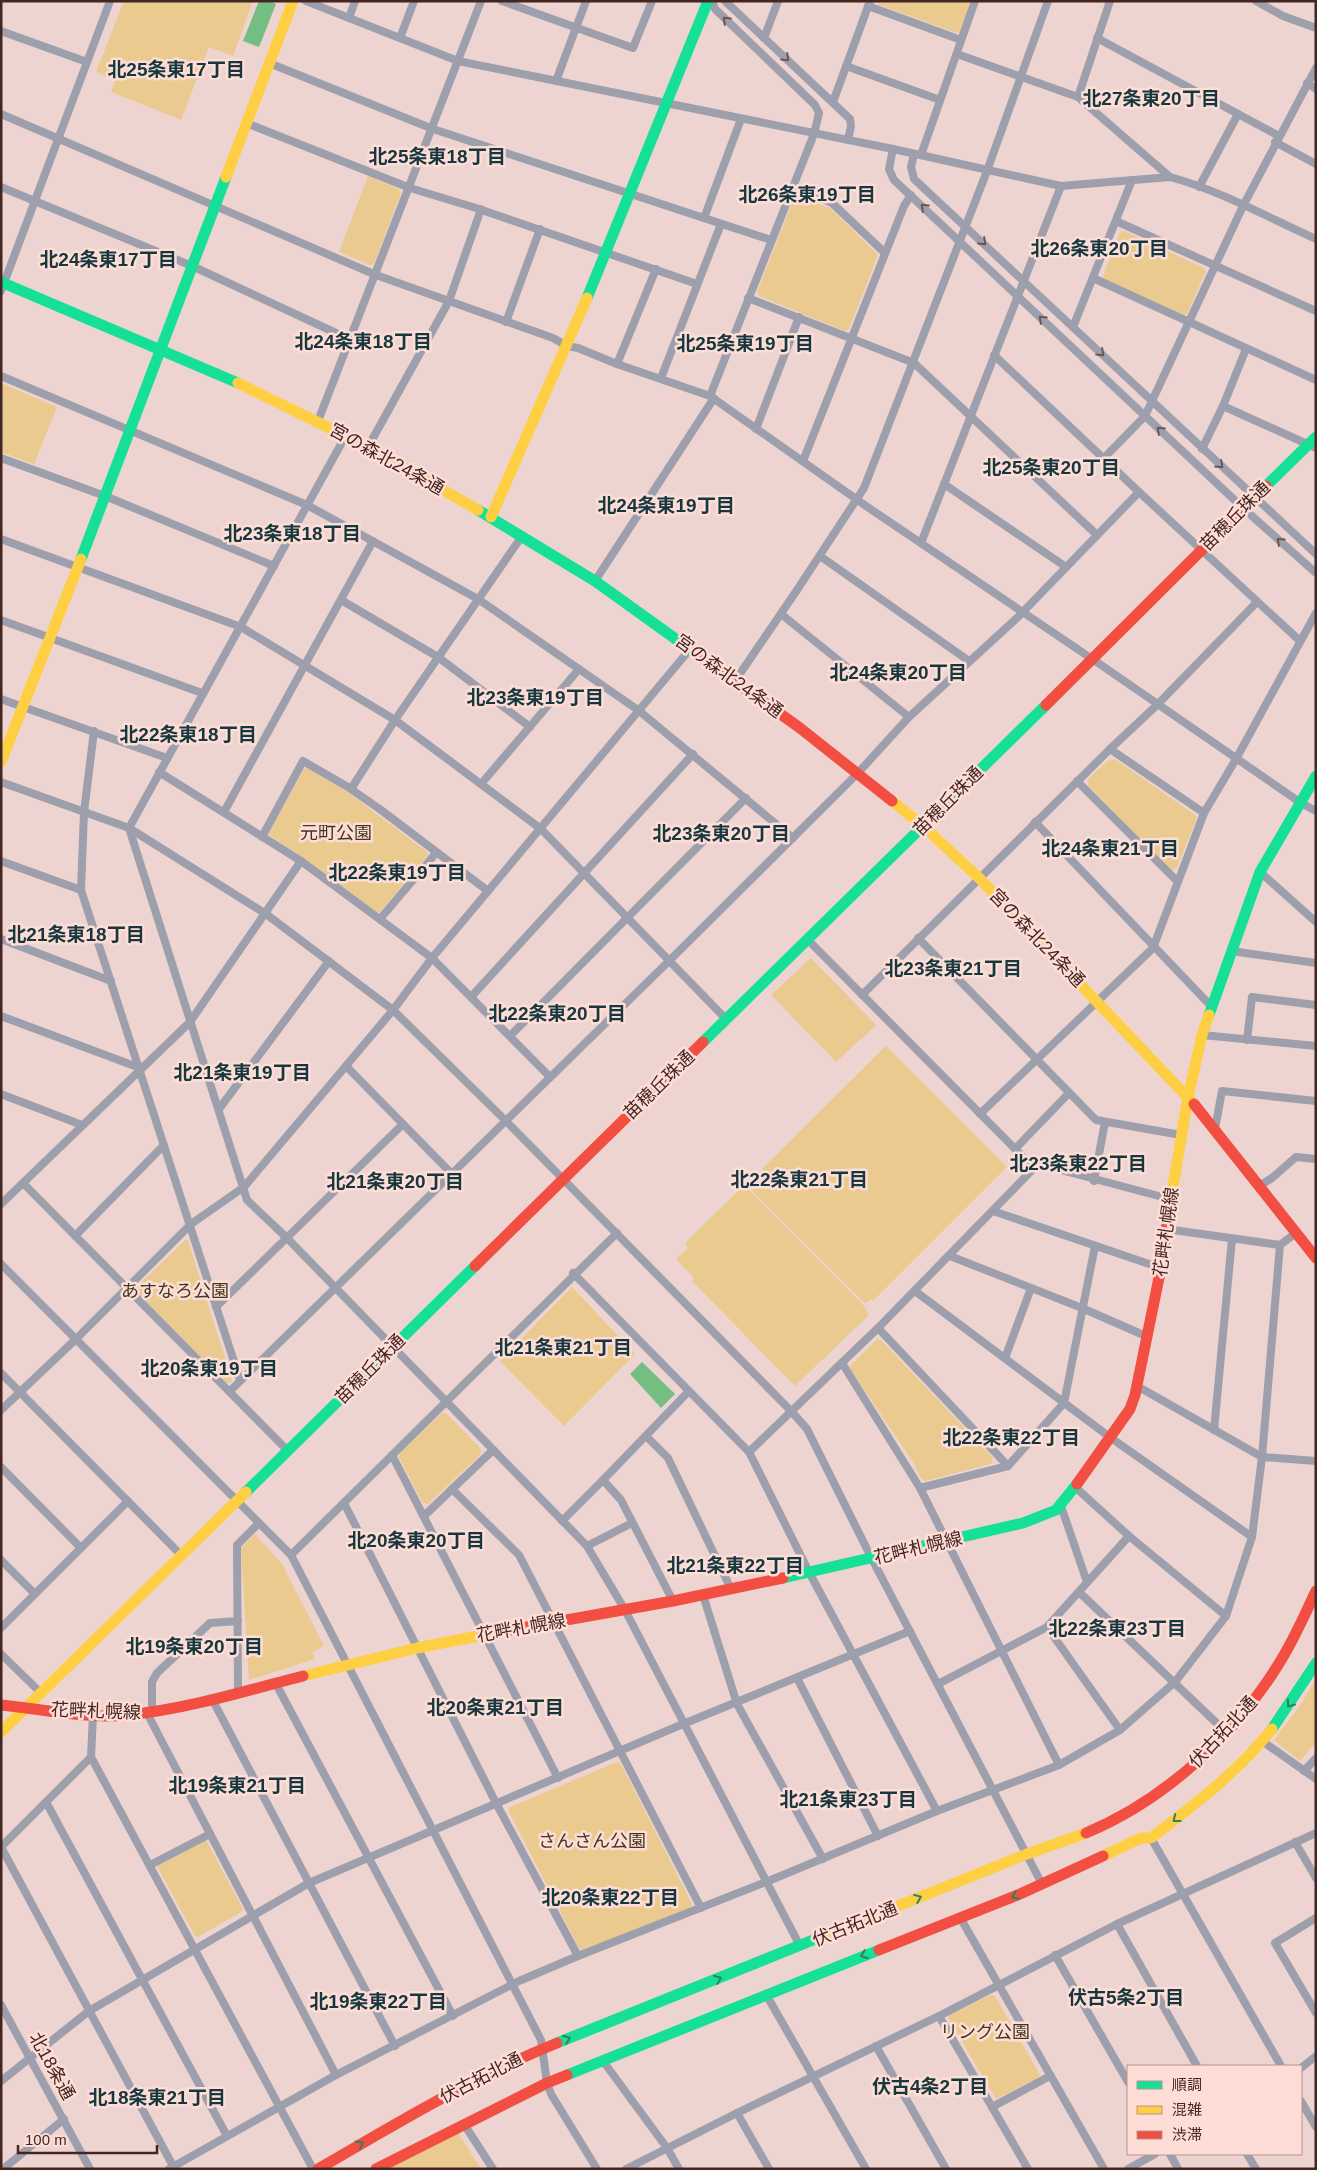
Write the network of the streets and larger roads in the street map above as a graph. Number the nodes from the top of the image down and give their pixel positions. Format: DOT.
graph roads {
  1 [pos="294,1"];
  2 [pos="306,1"];
  3 [pos="356,1"];
  4 [pos="414,1"];
  5 [pos="481,1"];
  6 [pos="502,1"];
  7 [pos="586,1"];
  8 [pos="652,1"];
  9 [pos="708,1"];
  10 [pos="712,1"];
  11 [pos="725,1"];
  12 [pos="778,1"];
  13 [pos="975,1"];
  14 [pos="1048,1"];
  15 [pos="1110,1"];
  16 [pos="1256,1"];
  17 [pos="108,2"];
  18 [pos="869,4"];
  19 [pos="349,18"];
  20 [pos="576,28"];
  21 [pos="1316,28"];
  22 [pos="1,31"];
  23 [pos="400,38"];
  24 [pos="764,38"];
  25 [pos="1097,38"];
  26 [pos="961,40"];
  27 [pos="957,54"];
  28 [pos="458,61"];
  29 [pos="87,62"];
  30 [pos="269,62"];
  31 [pos="846,66"];
  32 [pos="1316,68"];
  33 [pos="1021,77"];
  34 [pos="556,80"];
  35 [pos="1307,83"];
  36 [pos="1316,89"];
  37 [pos="1078,96"];
  38 [pos="940,100"];
  39 [pos="833,102"];
  40 [pos="667,103"];
  41 [pos="1,114"];
  42 [pos="1238,114"];
  43 [pos="741,119"];
  44 [pos="246,123"];
  45 [pos="433,129"];
  46 [pos="814,134"];
  47 [pos="58,139"];
  48 [pos="1277,139"];
  49 [pos="848,140"];
  50 [pos="893,149"];
  51 [pos="917,154"];
  52 [pos="1316,164"];
  53 [pos="987,171"];
  54 [pos="1170,177"];
  55 [pos="1132,180"];
  56 [pos="1060,186"];
  57 [pos="1,187"];
  58 [pos="794,187"];
  59 [pos="1200,187"];
  60 [pos="410,188"];
  61 [pos="630,194"];
  62 [pos="911,195"];
  63 [pos="34,200"];
  64 [pos="215,205"];
  65 [pos="1243,206"];
  66 [pos="481,209"];
  67 [pos="704,218"];
  68 [pos="1116,221"];
  69 [pos="721,224"];
  70 [pos="965,226"];
  71 [pos="540,229"];
  72 [pos="1316,239"];
  73 [pos="771,240"];
  74 [pos="959,241"];
  75 [pos="606,252"];
  76 [pos="885,253"];
  77 [pos="192,266"];
  78 [pos="1213,266"];
  79 [pos="656,269"];
  80 [pos="376,275"];
  81 [pos="1093,278"];
  82 [pos="1023,280"];
  83 [pos="697,284"];
  84 [pos="2,285"];
  85 [pos="1018,296"];
  86 [pos="748,298"];
  87 [pos="449,301"];
  88 [pos="1316,311"];
  89 [pos="799,317"];
  90 [pos="506,322"];
  91 [pos="1188,322"];
  92 [pos="1073,327"];
  93 [pos="852,338"];
  94 [pos="349,339"];
  95 [pos="567,346"];
  96 [pos="160,349"];
  97 [pos="1246,349"];
  98 [pos="994,354"];
  99 [pos="914,363"];
  100 [pos="617,364"];
  101 [pos="1,376"];
  102 [pos="661,378"];
  103 [pos="1316,380"];
  104 [pos="712,397"];
  105 [pos="1152,401"];
  106 [pos="1223,406"];
  107 [pos="970,416"];
  108 [pos="1145,416"];
  109 [pos="318,421"];
  110 [pos="756,429"];
  111 [pos="130,431"];
  112 [pos="346,435"];
  113 [pos="1313,443"];
  114 [pos="368,447"];
  115 [pos="1202,448"];
  116 [pos="1,458"];
  117 [pos="1103,459"];
  118 [pos="803,461"];
  119 [pos="944,484"];
  120 [pos="1139,492"];
  121 [pos="105,496"];
  122 [pos="1254,497"];
  123 [pos="858,500"];
  124 [pos="307,505"];
  125 [pos="1243,508"];
  126 [pos="491,517"];
  127 [pos="1097,535"];
  128 [pos="522,536"];
  129 [pos="1,539"];
  130 [pos="373,541"];
  131 [pos="921,543"];
  132 [pos="1201,550"];
  133 [pos="1316,554"];
  134 [pos="820,556"];
  135 [pos="274,566"];
  136 [pos="78,567"];
  137 [pos="1066,568"];
  138 [pos="1316,573"];
  139 [pos="595,580"];
  140 [pos="478,599"];
  141 [pos="341,600"];
  142 [pos="1257,602"];
  143 [pos="1023,612"];
  144 [pos="1316,613"];
  145 [pos="781,614"];
  146 [pos="1,620"];
  147 [pos="241,627"];
  148 [pos="50,638"];
  149 [pos="1300,641"];
  150 [pos="690,648"];
  151 [pos="438,658"];
  152 [pos="1092,660"];
  153 [pos="969,661"];
  154 [pos="305,665"];
  155 [pos="579,669"];
  156 [pos="735,681"];
  157 [pos="202,693"];
  158 [pos="1,699"];
  159 [pos="1157,705"];
  160 [pos="24,707"];
  161 [pos="638,710"];
  162 [pos="910,717"];
  163 [pos="394,720"];
  164 [pos="530,727"];
  165 [pos="94,731"];
  166 [pos="1110,749"];
  167 [pos="693,754"];
  168 [pos="167,758"];
  169 [pos="1236,759"];
  170 [pos="1,762"];
  171 [pos="159,772"];
  172 [pos="857,774"];
  173 [pos="1316,776"];
  174 [pos="1,782"];
  175 [pos="1077,782"];
  176 [pos="481,784"];
  177 [pos="351,789"];
  178 [pos="746,798"];
  179 [pos="1300,803"];
  180 [pos="1316,811"];
  181 [pos="84,812"];
  182 [pos="224,812"];
  183 [pos="1204,813"];
  184 [pos="1035,822"];
  185 [pos="923,826"];
  186 [pos="129,828"];
  187 [pos="541,829"];
  188 [pos="262,837"];
  189 [pos="793,838"];
  190 [pos="436,853"];
  191 [pos="1,861"];
  192 [pos="301,861"];
  193 [pos="1260,872"];
  194 [pos="584,873"];
  195 [pos="980,879"];
  196 [pos="1177,881"];
  197 [pos="81,890"];
  198 [pos="488,891"];
  199 [pos="266,914"];
  200 [pos="627,916"];
  201 [pos="380,919"];
  202 [pos="1316,922"];
  203 [pos="918,938"];
  204 [pos="1,939"];
  205 [pos="807,939"];
  206 [pos="1154,948"];
  207 [pos="1231,951"];
  208 [pos="432,958"];
  209 [pos="670,960"];
  210 [pos="329,961"];
  211 [pos="1316,963"];
  212 [pos="111,981"];
  213 [pos="862,995"];
  214 [pos="471,997"];
  215 [pos="1097,1001"];
  216 [pos="1316,1005"];
  217 [pos="1211,1006"];
  218 [pos="393,1010"];
  219 [pos="1,1016"];
  220 [pos="726,1019"];
  221 [pos="190,1022"];
  222 [pos="1202,1035"];
  223 [pos="510,1036"];
  224 [pos="1247,1040"];
  225 [pos="1316,1046"];
  226 [pos="1038,1060"];
  227 [pos="346,1066"];
  228 [pos="140,1068"];
  229 [pos="550,1077"];
  230 [pos="1069,1093"];
  231 [pos="1,1094"];
  232 [pos="1188,1097"];
  233 [pos="1316,1101"];
  234 [pos="219,1108"];
  235 [pos="980,1114"];
  236 [pos="506,1121"];
  237 [pos="1105,1122"];
  238 [pos="403,1124"];
  239 [pos="82,1125"];
  240 [pos="1215,1129"];
  241 [pos="1182,1135"];
  242 [pos="164,1145"];
  243 [pos="1015,1149"];
  244 [pos="1316,1159"];
  245 [pos="1037,1165"];
  246 [pos="452,1174"];
  247 [pos="563,1178"];
  248 [pos="1094,1181"];
  249 [pos="22,1183"];
  250 [pos="1259,1186"];
  251 [pos="244,1187"];
  252 [pos="1170,1199"];
  253 [pos="1,1204"];
  254 [pos="993,1211"];
  255 [pos="191,1224"];
  256 [pos="1166,1229"];
  257 [pos="616,1233"];
  258 [pos="1296,1233"];
  259 [pos="75,1236"];
  260 [pos="287,1238"];
  261 [pos="1232,1239"];
  262 [pos="1280,1245"];
  263 [pos="1095,1246"];
  264 [pos="950,1256"];
  265 [pos="1316,1258"];
  266 [pos="1,1264"];
  267 [pos="1161,1268"];
  268 [pos="574,1273"];
  269 [pos="336,1288"];
  270 [pos="1031,1288"];
  271 [pos="127,1290"];
  272 [pos="915,1291"];
  273 [pos="216,1307"];
  274 [pos="1082,1308"];
  275 [pos="878,1328"];
  276 [pos="1148,1337"];
  277 [pos="76,1339"];
  278 [pos="392,1346"];
  279 [pos="1005,1358"];
  280 [pos="842,1363"];
  281 [pos="1,1373"];
  282 [pos="240,1380"];
  283 [pos="1137,1386"];
  284 [pos="230,1391"];
  285 [pos="689,1391"];
  286 [pos="20,1392"];
  287 [pos="446,1401"];
  288 [pos="1064,1402"];
  289 [pos="1,1410"];
  290 [pos="792,1412"];
  291 [pos="1214,1430"];
  292 [pos="646,1436"];
  293 [pos="1111,1438"];
  294 [pos="287,1450"];
  295 [pos="493,1450"];
  296 [pos="750,1452"];
  297 [pos="392,1455"];
  298 [pos="1262,1457"];
  299 [pos="1316,1461"];
  300 [pos="1008,1466"];
  301 [pos="1,1467"];
  302 [pos="603,1480"];
  303 [pos="1075,1487"];
  304 [pos="920,1488"];
  305 [pos="452,1489"];
  306 [pos="128,1501"];
  307 [pos="237,1501"];
  308 [pos="344,1503"];
  309 [pos="1062,1506"];
  310 [pos="424,1516"];
  311 [pos="562,1521"];
  312 [pos="259,1523"];
  313 [pos="632,1523"];
  314 [pos="1129,1536"];
  315 [pos="1252,1537"];
  316 [pos="947,1541"];
  317 [pos="587,1546"];
  318 [pos="81,1548"];
  319 [pos="291,1555"];
  320 [pos="182,1556"];
  321 [pos="872,1559"];
  322 [pos="1,1560"];
  323 [pos="809,1572"];
  324 [pos="1087,1582"];
  325 [pos="731,1589"];
  326 [pos="1316,1591"];
  327 [pos="1079,1592"];
  328 [pos="35,1594"];
  329 [pos="703,1595"];
  330 [pos="673,1601"];
  331 [pos="625,1610"];
  332 [pos="1226,1616"];
  333 [pos="238,1621"];
  334 [pos="552,1621"];
  335 [pos="1047,1627"];
  336 [pos="1,1628"];
  337 [pos="910,1631"];
  338 [pos="485,1634"];
  339 [pos="417,1648"];
  340 [pos="1002,1651"];
  341 [pos="1,1654"];
  342 [pos="853,1654"];
  343 [pos="1316,1663"];
  344 [pos="347,1665"];
  345 [pos="796,1678"];
  346 [pos="275,1682"];
  347 [pos="1175,1682"];
  348 [pos="938,1684"];
  349 [pos="238,1692"];
  350 [pos="42,1694"];
  351 [pos="212,1699"];
  352 [pos="737,1704"];
  353 [pos="1,1705"];
  354 [pos="27,1708"];
  355 [pos="150,1713"];
  356 [pos="93,1715"];
  357 [pos="683,1724"];
  358 [pos="1120,1730"];
  359 [pos="1,1732"];
  360 [pos="1227,1733"];
  361 [pos="1262,1741"];
  362 [pos="621,1751"];
  363 [pos="91,1757"];
  364 [pos="1316,1758"];
  365 [pos="1059,1765"];
  366 [pos="1304,1772"];
  367 [pos="558,1778"];
  368 [pos="1316,1779"];
  369 [pos="993,1790"];
  370 [pos="46,1802"];
  371 [pos="496,1803"];
  372 [pos="937,1811"];
  373 [pos="432,1830"];
  374 [pos="1316,1833"];
  375 [pos="210,1834"];
  376 [pos="878,1836"];
  377 [pos="1151,1838"];
  378 [pos="1295,1842"];
  379 [pos="1,1847"];
  380 [pos="1027,1854"];
  381 [pos="368,1858"];
  382 [pos="823,1858"];
  383 [pos="150,1865"];
  384 [pos="1316,1878"];
  385 [pos="766,1882"];
  386 [pos="309,1883"];
  387 [pos="1042,1884"];
  388 [pos="1182,1896"];
  389 [pos="702,1908"];
  390 [pos="253,1915"];
  391 [pos="1316,1918"];
  392 [pos="961,1919"];
  393 [pos="1117,1924"];
  394 [pos="800,1946"];
  395 [pos="196,1949"];
  396 [pos="1055,1955"];
  397 [pos="578,1956"];
  398 [pos="143,1980"];
  399 [pos="512,1985"];
  400 [pos="999,1986"];
  401 [pos="767,1996"];
  402 [pos="1,2005"];
  403 [pos="89,2011"];
  404 [pos="1316,2013"];
  405 [pos="453,2016"];
  406 [pos="939,2016"];
  407 [pos="395,2046"];
  408 [pos="876,2046"];
  409 [pos="543,2048"];
  410 [pos="1316,2056"];
  411 [pos="30,2057"];
  412 [pos="603,2062"];
  413 [pos="1196,2065"];
  414 [pos="1280,2065"];
  415 [pos="1302,2067"];
  416 [pos="336,2075"];
  417 [pos="1050,2076"];
  418 [pos="813,2077"];
  419 [pos="1127,2080"];
  420 [pos="1,2081"];
  421 [pos="547,2083"];
  422 [pos="1302,2102"];
  423 [pos="279,2107"];
  424 [pos="992,2107"];
  425 [pos="737,2113"];
  426 [pos="64,2119"];
  427 [pos="464,2124"];
  428 [pos="1316,2127"];
  429 [pos="227,2136"];
  430 [pos="667,2148"];
  431 [pos="1153,2155"];
  432 [pos="1171,2155"];
  433 [pos="1249,2155"];
  434 [pos="171,2167"];
  435 [pos="3,2169"];
  436 [pos="90,2169"];
  437 [pos="313,2169"];
  438 [pos="318,2169"];
  439 [pos="376,2169"];
  440 [pos="493,2169"];
  441 [pos="597,2169"];
  442 [pos="626,2169"];
  443 [pos="679,2169"];
  444 [pos="769,2169"];
  445 [pos="866,2169"];
  446 [pos="946,2169"];
  447 [pos="1028,2169"];
  448 [pos="1104,2169"];
  449 [pos="1128,2169"];
  450 [pos="1178,2169"];
  451 [pos="1256,2169"];
  1 -- 30 [label="street"];
  2 -- 19 [label="street"];
  3 -- 19 [label="street"];
  4 -- 23 [label="street"];
  5 -- 28 [label="street"];
  6 -- 20 [label="street"];
  7 -- 20 [label="street"];
  8 -- 20 [label="street"];
  9 -- 40 [label="street"];
  46 -- 10 [label="street, one-way"];
  11 -- 24 [label="street"];
  12 -- 24 [label="street"];
  13 -- 26 [label="street"];
  14 -- 33 [label="street"];
  15 -- 25 [label="street"];
  16 -- 21 [label="street"];
  17 -- 29 [label="street"];
  18 -- 26 [label="street"];
  18 -- 31 [label="street"];
  19 -- 23 [label="street"];
  20 -- 34 [label="street"];
  22 -- 29 [label="street"];
  23 -- 28 [label="street"];
  24 -- 39 [label="street, one-way"];
  25 -- 37 [label="street"];
  25 -- 42 [label="street"];
  26 -- 27 [label="street"];
  27 -- 33 [label="street"];
  27 -- 38 [label="street"];
  28 -- 34 [label="street"];
  28 -- 45 [label="street"];
  29 -- 47 [label="street"];
  30 -- 44 [label="street"];
  30 -- 45 [label="street"];
  31 -- 38 [label="street"];
  31 -- 39 [label="street"];
  32 -- 35 [label="street"];
  33 -- 37 [label="street"];
  33 -- 53 [label="street"];
  34 -- 40 [label="street"];
  35 -- 36 [label="street"];
  35 -- 48 [label="street"];
  37 -- 54 [label="street"];
  38 -- 51 [label="street"];
  39 -- 49 [label="street"];
  40 -- 43 [label="street"];
  40 -- 61 [label="street"];
  41 -- 47 [label="street"];
  42 -- 48 [label="street"];
  42 -- 59 [label="street"];
  43 -- 46 [label="street"];
  43 -- 67 [label="street"];
  44 -- 60 [label="street"];
  44 -- 64 [label="street"];
  45 -- 60 [label="street"];
  45 -- 61 [label="street"];
  46 -- 49 [label="street"];
  46 -- 58 [label="street"];
  47 -- 63 [label="street"];
  47 -- 64 [label="street"];
  48 -- 52 [label="street"];
  48 -- 65 [label="street"];
  49 -- 50 [label="street"];
  50 -- 51 [label="street"];
  50 -- 62 [label="street"];
  51 -- 53 [label="street"];
  51 -- 70 [label="street"];
  53 -- 56 [label="street"];
  53 -- 70 [label="street"];
  54 -- 55 [label="street"];
  54 -- 59 [label="street"];
  55 -- 56 [label="street"];
  55 -- 68 [label="street"];
  56 -- 82 [label="street"];
  57 -- 63 [label="street"];
  58 -- 73 [label="street"];
  58 -- 76 [label="street"];
  59 -- 65 [label="street"];
  60 -- 66 [label="street"];
  60 -- 80 [label="street"];
  61 -- 67 [label="street"];
  61 -- 75 [label="street"];
  74 -- 62 [label="street, one-way"];
  62 -- 76 [label="street"];
  63 -- 77 [label="street"];
  63 -- 84 [label="street"];
  64 -- 77 [label="street"];
  64 -- 80 [label="street"];
  65 -- 72 [label="street"];
  65 -- 78 [label="street"];
  66 -- 71 [label="street"];
  66 -- 87 [label="street"];
  67 -- 69 [label="street"];
  68 -- 78 [label="street"];
  68 -- 81 [label="street"];
  69 -- 73 [label="street"];
  69 -- 83 [label="street"];
  70 -- 74 [label="street"];
  70 -- 82 [label="street, one-way"];
  71 -- 75 [label="street"];
  71 -- 90 [label="street"];
  73 -- 86 [label="street"];
  74 -- 85 [label="street"];
  74 -- 99 [label="street"];
  75 -- 79 [label="street"];
  75 -- 95 [label="street"];
  76 -- 93 [label="street"];
  77 -- 94 [label="street"];
  77 -- 96 [label="street"];
  78 -- 88 [label="street"];
  78 -- 91 [label="street"];
  79 -- 83 [label="street"];
  79 -- 100 [label="street"];
  80 -- 87 [label="street"];
  80 -- 94 [label="street"];
  81 -- 91 [label="street"];
  81 -- 92 [label="street"];
  82 -- 85 [label="street"];
  82 -- 92 [label="street"];
  83 -- 102 [label="street"];
  84 -- 96 [label="street, 宮の森北24条通"];
  85 -- 98 [label="street"];
  108 -- 85 [label="street, one-way"];
  86 -- 89 [label="street"];
  86 -- 104 [label="street"];
  87 -- 90 [label="street"];
  87 -- 114 [label="street"];
  89 -- 93 [label="street"];
  89 -- 110 [label="street"];
  90 -- 95 [label="street"];
  91 -- 97 [label="street"];
  91 -- 105 [label="street"];
  92 -- 105 [label="street, one-way"];
  93 -- 99 [label="street"];
  93 -- 118 [label="street"];
  94 -- 109 [label="street"];
  95 -- 100 [label="street"];
  95 -- 126 [label="street"];
  96 -- 109 [label="street, 宮の森北24条通"];
  96 -- 111 [label="street"];
  97 -- 103 [label="street"];
  97 -- 106 [label="street"];
  98 -- 107 [label="street"];
  98 -- 117 [label="street"];
  99 -- 107 [label="street"];
  99 -- 123 [label="street"];
  100 -- 102 [label="street"];
  101 -- 111 [label="street"];
  102 -- 104 [label="street"];
  104 -- 110 [label="street"];
  104 -- 139 [label="street"];
  105 -- 108 [label="street"];
  105 -- 115 [label="street"];
  106 -- 113 [label="street"];
  106 -- 115 [label="street"];
  107 -- 119 [label="street"];
  107 -- 127 [label="street"];
  108 -- 117 [label="street"];
  125 -- 108 [label="street, one-way"];
  109 -- 112 [label="street, 宮の森北24条通"];
  110 -- 118 [label="street"];
  111 -- 121 [label="street"];
  111 -- 124 [label="street"];
  112 -- 114 [label="street, 宮の森北24条通"];
  112 -- 124 [label="street"];
  113 -- 122 [label="street, 苗穂丘珠通"];
  114 -- 126 [label="street, 宮の森北24条通"];
  115 -- 122 [label="street, one-way"];
  116 -- 121 [label="street"];
  117 -- 120 [label="street"];
  118 -- 123 [label="street"];
  119 -- 131 [label="street"];
  119 -- 137 [label="street"];
  120 -- 127 [label="street"];
  120 -- 132 [label="street"];
  121 -- 135 [label="street"];
  121 -- 136 [label="street"];
  122 -- 125 [label="street, 苗穂丘珠通"];
  122 -- 133 [label="street"];
  123 -- 131 [label="street"];
  123 -- 134 [label="street"];
  124 -- 130 [label="street"];
  124 -- 135 [label="street"];
  125 -- 132 [label="street, 苗穂丘珠通"];
  138 -- 125 [label="street, one-way"];
  126 -- 128 [label="street, 宮の森北24条通"];
  127 -- 137 [label="street"];
  128 -- 139 [label="street, 宮の森北24条通"];
  128 -- 140 [label="street"];
  129 -- 136 [label="street"];
  130 -- 140 [label="street"];
  130 -- 141 [label="street"];
  131 -- 143 [label="street"];
  132 -- 142 [label="street"];
  132 -- 152 [label="street, 苗穂丘珠通"];
  134 -- 145 [label="street"];
  134 -- 153 [label="street"];
  135 -- 147 [label="street"];
  136 -- 147 [label="street"];
  136 -- 148 [label="street"];
  137 -- 143 [label="street"];
  139 -- 150 [label="street, 宮の森北24条通"];
  140 -- 151 [label="street"];
  140 -- 155 [label="street"];
  141 -- 151 [label="street"];
  141 -- 154 [label="street"];
  142 -- 149 [label="street"];
  142 -- 159 [label="street"];
  143 -- 152 [label="street"];
  143 -- 153 [label="street"];
  144 -- 149 [label="street"];
  145 -- 156 [label="street"];
  145 -- 162 [label="street"];
  146 -- 148 [label="street"];
  147 -- 154 [label="street"];
  147 -- 157 [label="street"];
  148 -- 157 [label="street"];
  148 -- 160 [label="street"];
  149 -- 169 [label="street"];
  150 -- 156 [label="street, 宮の森北24条通"];
  150 -- 161 [label="street"];
  151 -- 163 [label="street"];
  151 -- 164 [label="street"];
  152 -- 159 [label="street"];
  152 -- 185 [label="street, 苗穂丘珠通"];
  153 -- 162 [label="street"];
  154 -- 163 [label="street"];
  154 -- 182 [label="street"];
  155 -- 161 [label="street"];
  155 -- 164 [label="street"];
  156 -- 172 [label="street, 宮の森北24条通"];
  157 -- 168 [label="street"];
  158 -- 160 [label="street"];
  159 -- 166 [label="street"];
  159 -- 169 [label="street"];
  160 -- 165 [label="street"];
  160 -- 170 [label="street"];
  161 -- 167 [label="street"];
  161 -- 187 [label="street"];
  162 -- 172 [label="street"];
  163 -- 176 [label="street"];
  163 -- 177 [label="street"];
  164 -- 176 [label="street"];
  165 -- 168 [label="street"];
  165 -- 181 [label="street"];
  166 -- 175 [label="street"];
  166 -- 183 [label="street"];
  167 -- 178 [label="street"];
  167 -- 194 [label="street"];
  168 -- 171 [label="street"];
  169 -- 179 [label="street"];
  169 -- 183 [label="street"];
  171 -- 182 [label="street"];
  171 -- 186 [label="street"];
  172 -- 185 [label="street, 宮の森北24条通"];
  172 -- 189 [label="street"];
  173 -- 179 [label="street, 花畔札幌線"];
  174 -- 181 [label="street"];
  175 -- 184 [label="street"];
  175 -- 196 [label="street"];
  176 -- 187 [label="street"];
  177 -- 188 [label="street"];
  177 -- 190 [label="street"];
  178 -- 189 [label="street"];
  178 -- 200 [label="street"];
  179 -- 180 [label="street"];
  179 -- 193 [label="street, 花畔札幌線"];
  181 -- 186 [label="street"];
  181 -- 197 [label="street"];
  182 -- 188 [label="street"];
  183 -- 196 [label="street"];
  184 -- 195 [label="street"];
  184 -- 206 [label="street"];
  185 -- 195 [label="street, 宮の森北24条通"];
  185 -- 205 [label="street, 苗穂丘珠通"];
  186 -- 199 [label="street"];
  186 -- 221 [label="street"];
  187 -- 194 [label="street"];
  187 -- 198 [label="street"];
  188 -- 192 [label="street"];
  189 -- 209 [label="street"];
  190 -- 198 [label="street"];
  190 -- 201 [label="street"];
  191 -- 197 [label="street"];
  192 -- 199 [label="street"];
  192 -- 201 [label="street"];
  193 -- 202 [label="street"];
  193 -- 207 [label="street, 花畔札幌線"];
  194 -- 200 [label="street"];
  194 -- 214 [label="street"];
  195 -- 203 [label="street"];
  195 -- 215 [label="street, 宮の森北24条通"];
  196 -- 206 [label="street"];
  197 -- 212 [label="street"];
  198 -- 208 [label="street"];
  199 -- 210 [label="street"];
  199 -- 221 [label="street"];
  200 -- 209 [label="street"];
  200 -- 223 [label="street"];
  201 -- 208 [label="street"];
  203 -- 213 [label="street"];
  203 -- 226 [label="street"];
  204 -- 212 [label="street"];
  205 -- 213 [label="street"];
  205 -- 220 [label="street, 苗穂丘珠通"];
  206 -- 215 [label="street"];
  206 -- 217 [label="street"];
  207 -- 211 [label="street"];
  207 -- 217 [label="street, 花畔札幌線"];
  208 -- 214 [label="street"];
  208 -- 218 [label="street"];
  209 -- 220 [label="street"];
  209 -- 229 [label="street"];
  210 -- 218 [label="street"];
  210 -- 234 [label="street"];
  212 -- 228 [label="street"];
  213 -- 235 [label="street"];
  214 -- 223 [label="street"];
  215 -- 226 [label="street"];
  215 -- 232 [label="street, 宮の森北24条通"];
  216 -- 224 [label="street"];
  217 -- 222 [label="street, 花畔札幌線"];
  218 -- 227 [label="street"];
  218 -- 236 [label="street"];
  219 -- 228 [label="street"];
  220 -- 247 [label="street, 苗穂丘珠通"];
  221 -- 228 [label="street"];
  221 -- 234 [label="street"];
  222 -- 224 [label="street"];
  222 -- 232 [label="street, 花畔札幌線"];
  223 -- 229 [label="street"];
  224 -- 225 [label="street"];
  226 -- 230 [label="street"];
  226 -- 235 [label="street"];
  227 -- 238 [label="street"];
  227 -- 251 [label="street"];
  228 -- 239 [label="street"];
  228 -- 242 [label="street"];
  229 -- 236 [label="street"];
  230 -- 237 [label="street"];
  230 -- 243 [label="street"];
  231 -- 239 [label="street"];
  232 -- 240 [label="street, 宮の森北24条通"];
  232 -- 241 [label="street, 花畔札幌線"];
  233 -- 240 [label="street"];
  234 -- 251 [label="street"];
  235 -- 243 [label="street"];
  236 -- 246 [label="street"];
  236 -- 247 [label="street"];
  237 -- 241 [label="street"];
  237 -- 248 [label="street"];
  238 -- 246 [label="street"];
  238 -- 260 [label="street"];
  239 -- 249 [label="street"];
  240 -- 250 [label="street, 宮の森北24条通"];
  241 -- 252 [label="street, 花畔札幌線"];
  242 -- 255 [label="street"];
  242 -- 259 [label="street"];
  243 -- 245 [label="street"];
  244 -- 250 [label="street"];
  245 -- 248 [label="street"];
  245 -- 254 [label="street"];
  246 -- 269 [label="street"];
  247 -- 257 [label="street"];
  247 -- 278 [label="street, 苗穂丘珠通"];
  248 -- 252 [label="street"];
  249 -- 253 [label="street"];
  249 -- 259 [label="street"];
  250 -- 258 [label="street, 宮の森北24条通"];
  251 -- 255 [label="street"];
  251 -- 260 [label="street"];
  252 -- 256 [label="street, 花畔札幌線"];
  254 -- 263 [label="street"];
  254 -- 264 [label="street"];
  255 -- 271 [label="street"];
  255 -- 273 [label="street"];
  256 -- 261 [label="street"];
  256 -- 267 [label="street, 花畔札幌線"];
  257 -- 268 [label="street"];
  257 -- 290 [label="street"];
  258 -- 262 [label="street"];
  258 -- 265 [label="street, 宮の森北24条通"];
  259 -- 271 [label="street"];
  260 -- 269 [label="street"];
  260 -- 273 [label="street"];
  261 -- 262 [label="street"];
  261 -- 291 [label="street"];
  262 -- 298 [label="street"];
  263 -- 267 [label="street"];
  263 -- 274 [label="street"];
  264 -- 270 [label="street"];
  264 -- 272 [label="street"];
  266 -- 277 [label="street"];
  267 -- 276 [label="street, 花畔札幌線"];
  268 -- 285 [label="street"];
  268 -- 287 [label="street"];
  269 -- 278 [label="street"];
  269 -- 282 [label="street"];
  270 -- 274 [label="street"];
  270 -- 279 [label="street"];
  271 -- 277 [label="street"];
  271 -- 284 [label="street"];
  272 -- 275 [label="street"];
  272 -- 279 [label="street"];
  273 -- 282 [label="street"];
  274 -- 276 [label="street"];
  274 -- 288 [label="street"];
  275 -- 280 [label="street"];
  275 -- 300 [label="street"];
  276 -- 283 [label="street, 花畔札幌線"];
  277 -- 286 [label="street"];
  277 -- 307 [label="street"];
  278 -- 287 [label="street"];
  278 -- 294 [label="street, 苗穂丘珠通"];
  279 -- 288 [label="street"];
  280 -- 290 [label="street"];
  280 -- 304 [label="street"];
  281 -- 286 [label="street"];
  282 -- 284 [label="street"];
  283 -- 291 [label="street"];
  283 -- 293 [label="street, 花畔札幌線"];
  284 -- 294 [label="street"];
  285 -- 292 [label="street"];
  285 -- 296 [label="street"];
  286 -- 289 [label="street"];
  286 -- 306 [label="street"];
  287 -- 295 [label="street"];
  287 -- 297 [label="street"];
  288 -- 293 [label="street"];
  288 -- 300 [label="street"];
  290 -- 296 [label="street"];
  290 -- 321 [label="street"];
  291 -- 298 [label="street"];
  292 -- 302 [label="street"];
  292 -- 325 [label="street"];
  293 -- 303 [label="street, 花畔札幌線"];
  293 -- 315 [label="street"];
  294 -- 307 [label="street, 苗穂丘珠通"];
  295 -- 305 [label="street"];
  295 -- 311 [label="street"];
  296 -- 323 [label="street"];
  297 -- 308 [label="street"];
  297 -- 310 [label="street"];
  298 -- 299 [label="street"];
  298 -- 315 [label="street"];
  300 -- 304 [label="street"];
  301 -- 318 [label="street"];
  302 -- 311 [label="street"];
  302 -- 313 [label="street"];
  303 -- 309 [label="street, 花畔札幌線"];
  303 -- 314 [label="street"];
  304 -- 316 [label="street"];
  305 -- 310 [label="street"];
  305 -- 334 [label="street"];
  306 -- 318 [label="street"];
  306 -- 320 [label="street"];
  307 -- 312 [label="street"];
  307 -- 320 [label="street, 苗穂丘珠通"];
  308 -- 319 [label="street"];
  308 -- 339 [label="street"];
  309 -- 316 [label="street, 花畔札幌線"];
  309 -- 324 [label="street"];
  310 -- 338 [label="street"];
  311 -- 317 [label="street"];
  312 -- 319 [label="street"];
  312 -- 333 [label="street"];
  313 -- 317 [label="street"];
  313 -- 330 [label="street"];
  314 -- 324 [label="street"];
  314 -- 332 [label="street"];
  315 -- 332 [label="street"];
  316 -- 321 [label="street, 花畔札幌線"];
  316 -- 340 [label="street"];
  317 -- 331 [label="street"];
  318 -- 328 [label="street"];
  319 -- 344 [label="street"];
  320 -- 350 [label="street, 苗穂丘珠通"];
  321 -- 323 [label="street, 花畔札幌線"];
  321 -- 337 [label="street"];
  322 -- 328 [label="street"];
  323 -- 325 [label="street, 花畔札幌線"];
  323 -- 342 [label="street"];
  324 -- 327 [label="street"];
  325 -- 329 [label="street, 花畔札幌線"];
  326 -- 360 [label="street, 伏古拓北通"];
  327 -- 335 [label="street"];
  327 -- 347 [label="street"];
  328 -- 336 [label="street"];
  329 -- 330 [label="street, 花畔札幌線"];
  329 -- 352 [label="street"];
  330 -- 331 [label="street, 花畔札幌線"];
  331 -- 334 [label="street, 花畔札幌線"];
  331 -- 357 [label="street"];
  332 -- 347 [label="street"];
  333 -- 349 [label="street"];
  333 -- 355 [label="street"];
  334 -- 338 [label="street, 花畔札幌線"];
  334 -- 362 [label="street"];
  335 -- 340 [label="street"];
  335 -- 358 [label="street"];
  337 -- 342 [label="street"];
  337 -- 348 [label="street"];
  338 -- 339 [label="street, 花畔札幌線"];
  338 -- 367 [label="street"];
  339 -- 344 [label="street, 花畔札幌線"];
  339 -- 371 [label="street"];
  340 -- 348 [label="street"];
  340 -- 365 [label="street"];
  341 -- 350 [label="street"];
  342 -- 345 [label="street"];
  342 -- 372 [label="street"];
  343 -- 361 [label="street, 伏古拓北通, one-way"];
  344 -- 346 [label="street, 花畔札幌線"];
  344 -- 373 [label="street"];
  345 -- 352 [label="street"];
  345 -- 376 [label="street"];
  346 -- 349 [label="street, 花畔札幌線"];
  346 -- 381 [label="street"];
  347 -- 358 [label="street"];
  347 -- 360 [label="street"];
  348 -- 369 [label="street"];
  349 -- 351 [label="street, 花畔札幌線"];
  350 -- 354 [label="street, 苗穂丘珠通"];
  351 -- 355 [label="street, 花畔札幌線"];
  351 -- 386 [label="street"];
  352 -- 357 [label="street"];
  352 -- 382 [label="street"];
  353 -- 354 [label="street, 花畔札幌線"];
  354 -- 356 [label="street, 花畔札幌線"];
  354 -- 359 [label="street, 苗穂丘珠通"];
  355 -- 356 [label="street, 花畔札幌線"];
  355 -- 375 [label="street"];
  356 -- 363 [label="street"];
  357 -- 362 [label="street"];
  357 -- 385 [label="street"];
  358 -- 365 [label="street"];
  360 -- 380 [label="street, 伏古拓北通"];
  361 -- 366 [label="street"];
  361 -- 377 [label="street, 伏古拓北通, one-way"];
  362 -- 367 [label="street"];
  362 -- 389 [label="street"];
  363 -- 370 [label="street"];
  363 -- 383 [label="street"];
  364 -- 366 [label="street"];
  365 -- 369 [label="street"];
  366 -- 368 [label="street"];
  367 -- 371 [label="street"];
  369 -- 372 [label="street"];
  369 -- 380 [label="street"];
  370 -- 379 [label="street"];
  370 -- 398 [label="street"];
  371 -- 373 [label="street"];
  371 -- 397 [label="street"];
  372 -- 376 [label="street"];
  373 -- 381 [label="street"];
  373 -- 399 [label="street"];
  374 -- 378 [label="street"];
  375 -- 383 [label="street"];
  375 -- 390 [label="street"];
  376 -- 382 [label="street"];
  377 -- 387 [label="street, 伏古拓北通"];
  377 -- 388 [label="street"];
  378 -- 384 [label="street"];
  378 -- 388 [label="street"];
  379 -- 403 [label="street"];
  380 -- 387 [label="street"];
  394 -- 380 [label="street, 伏古拓北通, one-way"];
  381 -- 386 [label="street"];
  381 -- 405 [label="street"];
  382 -- 385 [label="street"];
  383 -- 395 [label="street"];
  385 -- 389 [label="street"];
  385 -- 394 [label="street"];
  386 -- 390 [label="street"];
  386 -- 407 [label="street"];
  387 -- 392 [label="street, 伏古拓北通, one-way"];
  388 -- 393 [label="street"];
  388 -- 414 [label="street"];
  389 -- 397 [label="street"];
  390 -- 395 [label="street"];
  390 -- 416 [label="street"];
  391 -- 404 [label="street"];
  392 -- 400 [label="street"];
  392 -- 401 [label="street, 伏古拓北通, one-way"];
  393 -- 396 [label="street"];
  393 -- 413 [label="street"];
  409 -- 394 [label="street, 伏古拓北通, one-way"];
  395 -- 398 [label="street"];
  395 -- 423 [label="street"];
  396 -- 400 [label="street"];
  396 -- 419 [label="street"];
  397 -- 399 [label="street"];
  398 -- 403 [label="street"];
  398 -- 429 [label="street"];
  399 -- 405 [label="street"];
  399 -- 409 [label="street"];
  400 -- 406 [label="street"];
  400 -- 417 [label="street"];
  401 -- 412 [label="street, 伏古拓北通"];
  401 -- 418 [label="street"];
  402 -- 411 [label="street, 北18条通"];
  403 -- 411 [label="street"];
  403 -- 434 [label="street"];
  405 -- 407 [label="street"];
  406 -- 408 [label="street"];
  406 -- 424 [label="street"];
  407 -- 416 [label="street"];
  408 -- 418 [label="street"];
  408 -- 446 [label="street"];
  409 -- 421 [label="street"];
  438 -- 409 [label="street, 伏古拓北通, one-way"];
  410 -- 415 [label="street"];
  411 -- 420 [label="street"];
  411 -- 426 [label="street, 北18条通"];
  412 -- 421 [label="street, 伏古拓北通"];
  412 -- 430 [label="street"];
  416 -- 423 [label="street"];
  417 -- 424 [label="street"];
  417 -- 448 [label="street"];
  418 -- 425 [label="street"];
  418 -- 445 [label="street"];
  421 -- 427 [label="street, 伏古拓北通"];
  421 -- 441 [label="street"];
  422 -- 428 [label="street"];
  423 -- 429 [label="street"];
  423 -- 437 [label="street"];
  424 -- 447 [label="street"];
  425 -- 430 [label="street"];
  425 -- 444 [label="street"];
  426 -- 435 [label="street"];
  426 -- 436 [label="street, 北18条通"];
  427 -- 439 [label="street, 伏古拓北通"];
  427 -- 440 [label="street"];
  429 -- 434 [label="street"];
  430 -- 442 [label="street"];
  430 -- 443 [label="street"];
  431 -- 449 [label="street"];
  432 -- 450 [label="street"];
  433 -- 451 [label="street"];
}
